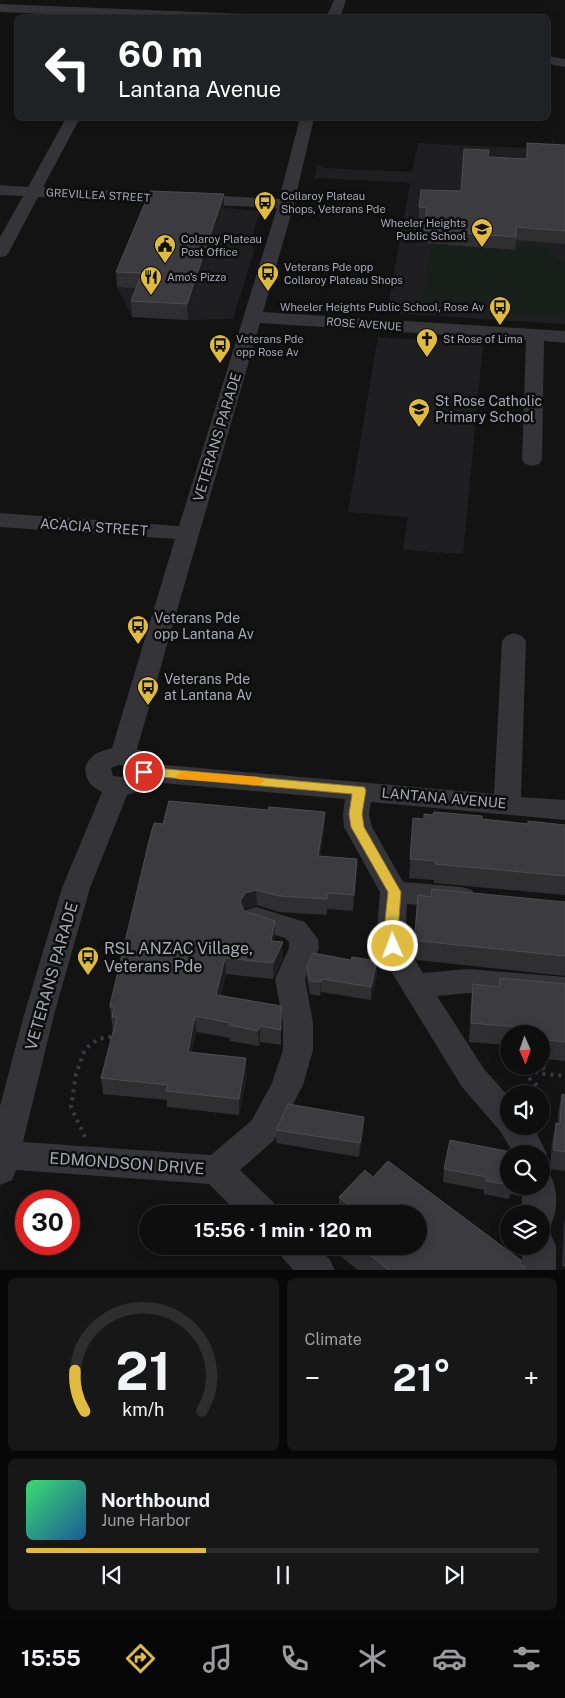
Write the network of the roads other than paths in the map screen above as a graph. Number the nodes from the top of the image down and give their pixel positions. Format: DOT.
graph roads {
  1 [pos="136,0"];
  2 [pos="340,0"];
  3 [pos="0,8"];
  4 [pos="128,15"];
  5 [pos="335,15"];
  6 [pos="550,60"];
  7 [pos="565,63"];
  8 [pos="71,120"];
  9 [pos="307,120"];
  10 [pos="0,190"];
  11 [pos="33,192"];
  12 [pos="286,204"];
  13 [pos="0,252"];
  14 [pos="253,317"];
  15 [pos="535,335"];
  16 [pos="565,337"];
  17 [pos="532,460"];
  18 [pos="0,520"];
  19 [pos="188,533"];
  20 [pos="514,641"];
  21 [pos="123,755"];
  22 [pos="144,772"];
  23 [pos="117,787"];
  24 [pos="359,790"];
  25 [pos="507,804"];
  26 [pos="565,810"];
  27 [pos="394,892"];
  28 [pos="489,901"];
  29 [pos="256,918"];
  30 [pos="415,986"];
  31 [pos="565,989"];
  32 [pos="500,1110"];
  33 [pos="2,1162"];
  34 [pos="217,1170"];
  35 [pos="253,1205"];
  36 [pos="303,1255"];
  37 [pos="539,1255"];
  38 [pos="318,1270"];
  39 [pos="538,1270"];
  1 -- 4 [label="street"];
  2 -- 5 [label="street"];
  3 -- 4 [label="street"];
  6 -- 7 [label="street"];
  8 -- 11 [label="street"];
  9 -- 12 [label="street, VETERANS PARADE"];
  10 -- 11 [label="street, GREVILLEA STREET"];
  11 -- 12 [label="street, GREVILLEA STREET"];
  11 -- 13 [label="street"];
  12 -- 14 [label="street, VETERANS PARADE"];
  14 -- 15 [label="street, ROSE AVENUE"];
  14 -- 19 [label="street, VETERANS PARADE"];
  15 -- 16 [label="street, ROSE AVENUE"];
  15 -- 17 [label="street"];
  18 -- 19 [label="street, ACACIA STREET"];
  19 -- 21 [label="street, VETERANS PARADE"];
  20 -- 25 [label="street"];
  21 -- 22 [label="street"];
  21 -- 23 [label="street"];
  22 -- 23 [label="street"];
  22 -- 24 [label="street, LANTANA AVENUE"];
  23 -- 33 [label="street, VETERANS PARADE"];
  24 -- 25 [label="street, LANTANA AVENUE"];
  24 -- 27 [label="street"];
  25 -- 26 [label="street, LANTANA AVENUE"];
  27 -- 28 [label="street"];
  27 -- 30 [label="street"];
  29 -- 34 [label="street"];
  30 -- 31 [label="street"];
  30 -- 32 [label="street"];
  33 -- 34 [label="street, EDMONDSON DRIVE"];
  34 -- 35 [label="street, EDMONDSON DRIVE"];
  36 -- 38 [label="street"];
  37 -- 39 [label="street"];
}
